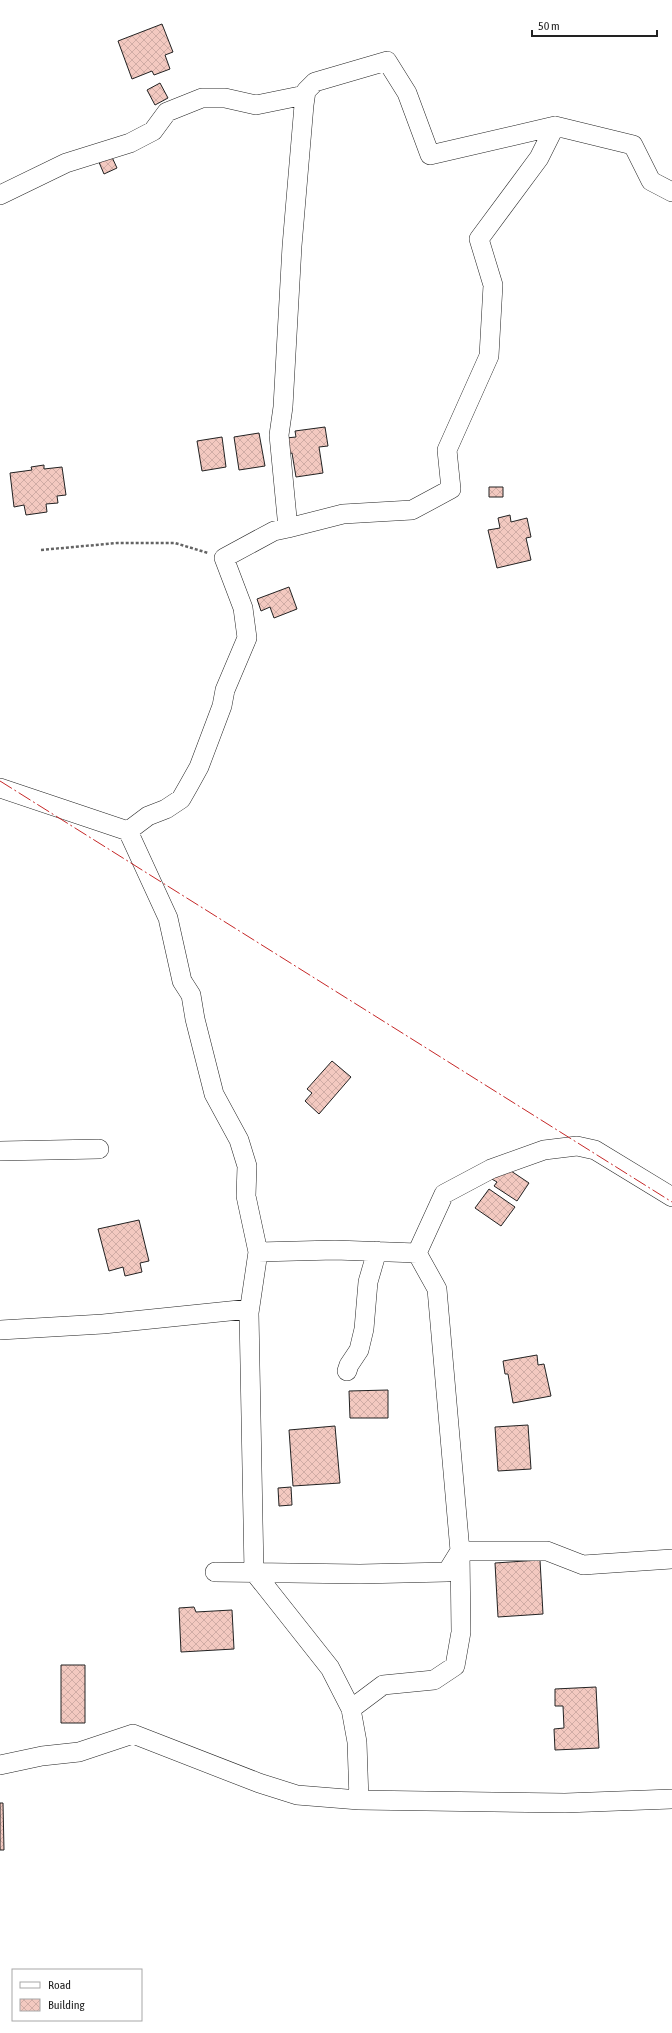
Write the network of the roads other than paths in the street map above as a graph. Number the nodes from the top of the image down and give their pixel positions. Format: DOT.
graph roads {
  1 [pos="305,95"];
  2 [pos="555,126"];
  3 [pos="672,192"];
  4 [pos="0,195"];
  5 [pos="288,528"];
  6 [pos="0,788"];
  7 [pos="128,831"];
  8 [pos="99,1149"];
  9 [pos="0,1151"];
  10 [pos="672,1197"];
  11 [pos="377,1251"];
  12 [pos="258,1252"];
  13 [pos="417,1254"];
  14 [pos="249,1308"];
  15 [pos="0,1330"];
  16 [pos="347,1371"];
  17 [pos="460,1551"];
  18 [pos="672,1559"];
  19 [pos="215,1572"];
  20 [pos="254,1572"];
  21 [pos="351,1709"];
  22 [pos="0,1765"];
  23 [pos="672,1799"];
  24 [pos="359,1800"];
  1 -- 2 [label="street"];
  1 -- 4 [label="street"];
  1 -- 5 [label="street"];
  2 -- 3 [label="street"];
  2 -- 5 [label="street"];
  5 -- 7 [label="street"];
  6 -- 7 [label="street"];
  7 -- 12 [label="street"];
  8 -- 9 [label="street"];
  10 -- 13 [label="street"];
  11 -- 12 [label="street"];
  11 -- 13 [label="street"];
  11 -- 16 [label="street"];
  12 -- 14 [label="street"];
  13 -- 17 [label="street"];
  14 -- 15 [label="street"];
  14 -- 20 [label="street"];
  17 -- 18 [label="street"];
  17 -- 20 [label="street"];
  17 -- 21 [label="street"];
  19 -- 20 [label="street"];
  20 -- 21 [label="street"];
  21 -- 24 [label="street"];
  22 -- 24 [label="street"];
  23 -- 24 [label="street"];
}
